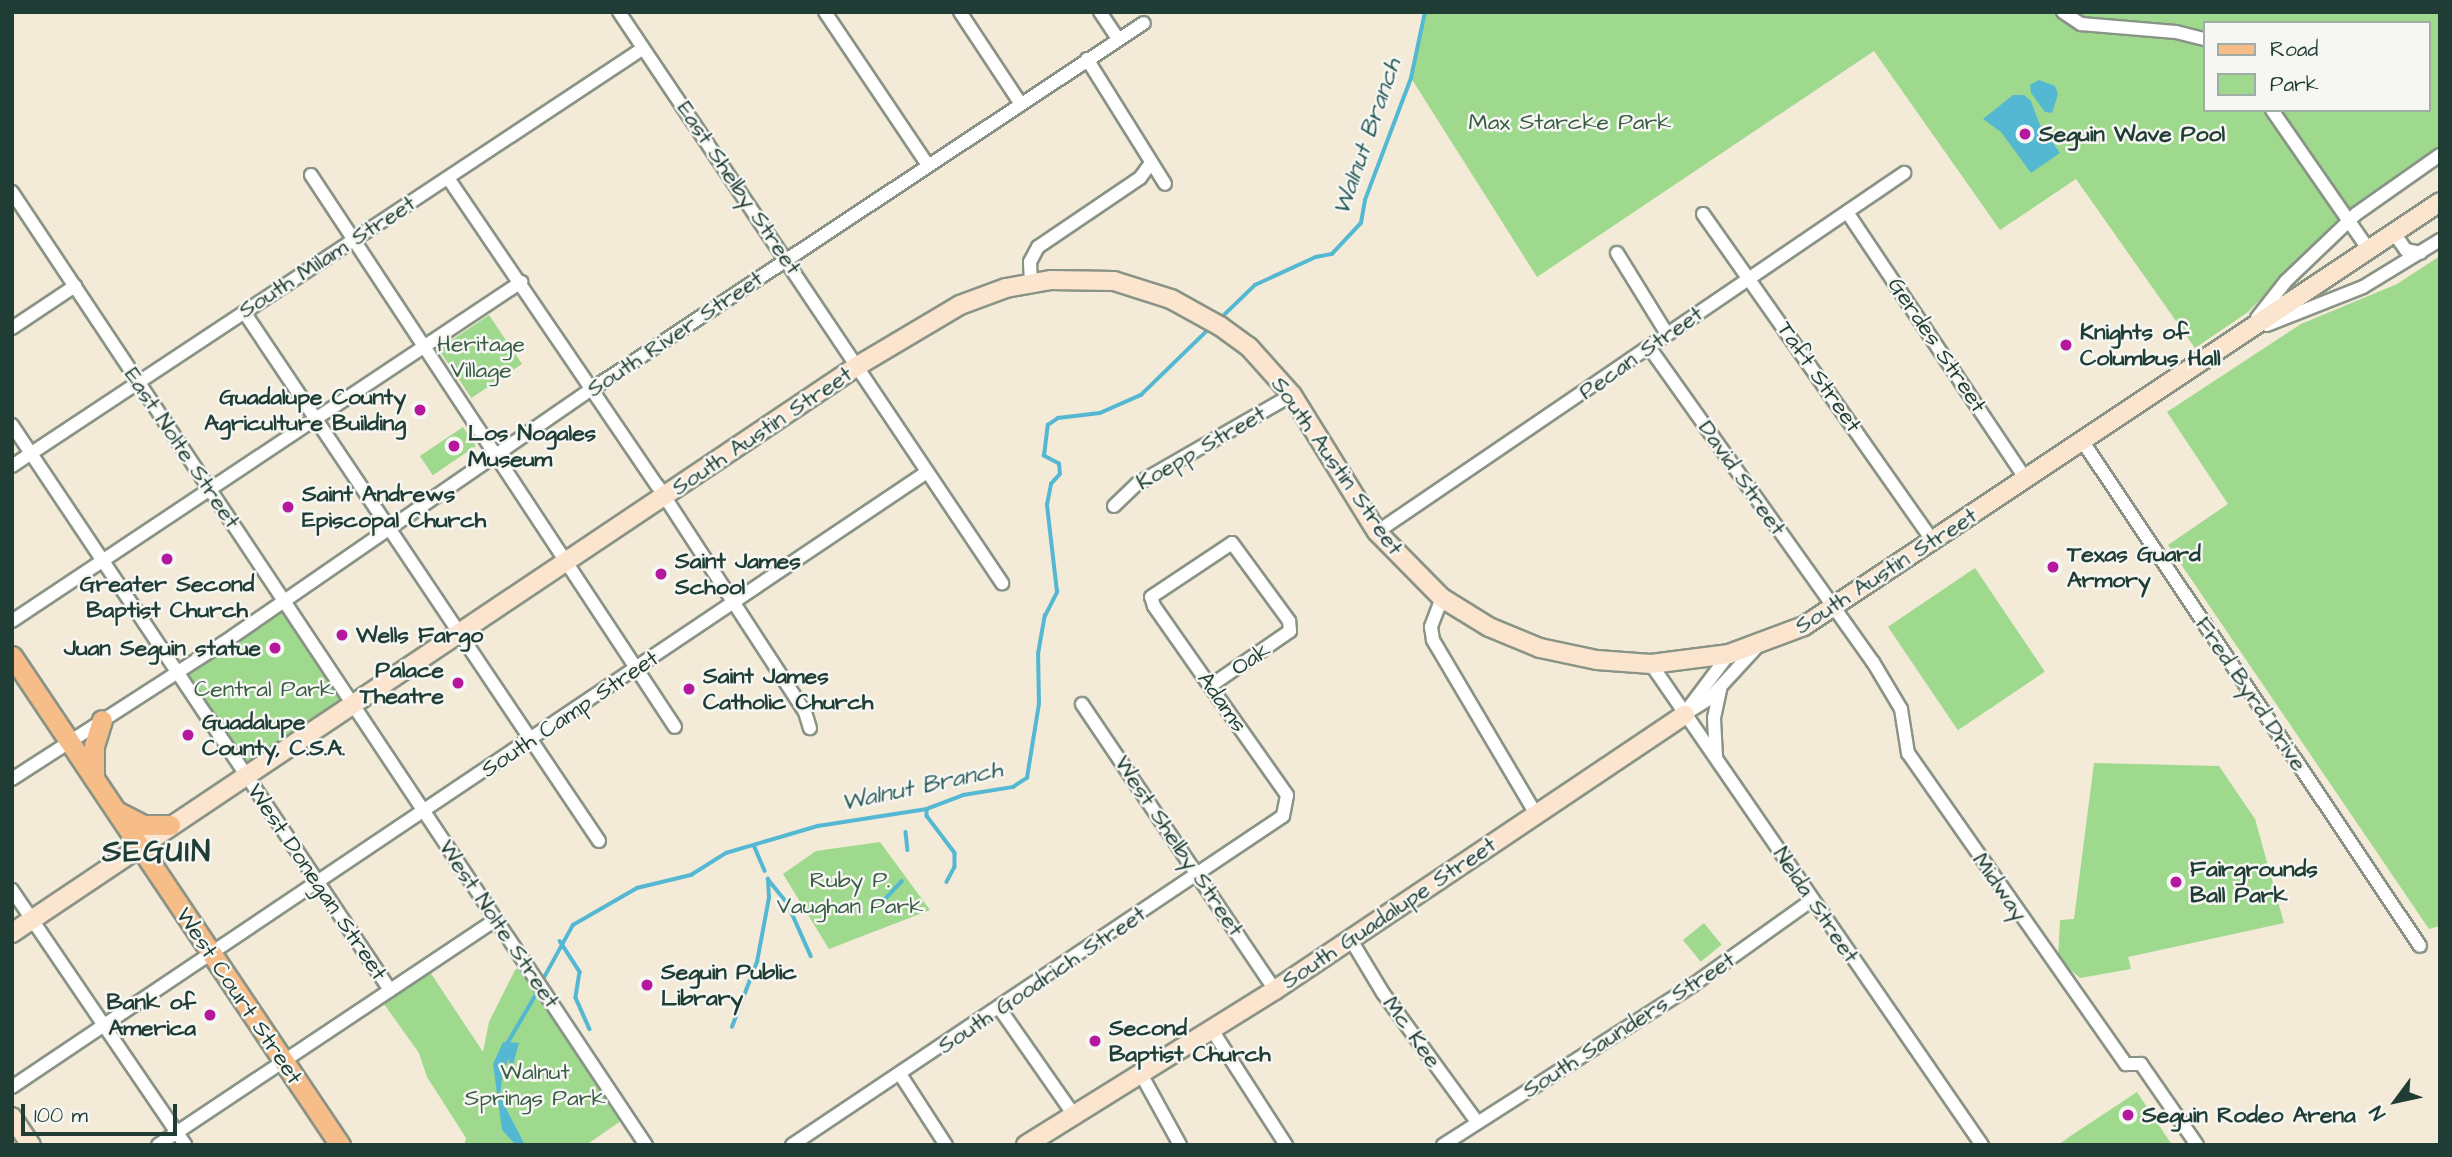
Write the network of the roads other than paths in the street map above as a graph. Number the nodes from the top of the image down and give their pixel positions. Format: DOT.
graph roads {
  1 [pos="619,12"];
  2 [pos="825,12"];
  3 [pos="960,12"];
  4 [pos="1100,12"];
  5 [pos="2063,12"];
  6 [pos="1144,23"];
  7 [pos="1118,38"];
  8 [pos="2204,39"];
  9 [pos="642,49"];
  10 [pos="1087,59"];
  11 [pos="1021,104"];
  12 [pos="2273,112"];
  13 [pos="2440,155"];
  14 [pos="1150,164"];
  15 [pos="928,165"];
  16 [pos="1904,173"];
  17 [pos="312,175"];
  18 [pos="448,177"];
  19 [pos="1165,184"];
  20 [pos="12,192"];
  21 [pos="2440,202"];
  22 [pos="1847,212"];
  23 [pos="1703,214"];
  24 [pos="2348,221"];
  25 [pos="2394,233"];
  26 [pos="352,240"];
  27 [pos="2440,240"];
  28 [pos="2369,250"];
  29 [pos="1617,253"];
  30 [pos="2421,253"];
  31 [pos="787,258"];
  32 [pos="1750,278"];
  33 [pos="521,282"];
  34 [pos="1031,282"];
  35 [pos="75,286"];
  36 [pos="244,312"];
  37 [pos="12,328"];
  38 [pos="1667,334"];
  39 [pos="2238,339"];
  40 [pos="426,346"];
  41 [pos="1650,348"];
  42 [pos="859,365"];
  43 [pos="136,383"];
  44 [pos="592,389"];
  45 [pos="1292,395"];
  46 [pos="317,419"];
  47 [pos="12,425"];
  48 [pos="2083,442"];
  49 [pos="31,453"];
  50 [pos="497,454"];
  51 [pos="12,466"];
  52 [pos="927,472"];
  53 [pos="2026,479"];
  54 [pos="213,491"];
  55 [pos="664,496"];
  56 [pos="1114,506"];
  57 [pos="390,526"];
  58 [pos="1377,532"];
  59 [pos="1933,541"];
  60 [pos="103,561"];
  61 [pos="568,562"];
  62 [pos="1002,583"];
  63 [pos="1442,598"];
  64 [pos="284,599"];
  65 [pos="734,603"];
  66 [pos="1833,608"];
  67 [pos="12,621"];
  68 [pos="1290,631"];
  69 [pos="460,633"];
  70 [pos="1759,646"];
  71 [pos="1729,654"];
  72 [pos="12,656"];
  73 [pos="1651,664"];
  74 [pos="636,670"];
  75 [pos="177,673"];
  76 [pos="1210,686"];
  77 [pos="1720,689"];
  78 [pos="1082,704"];
  79 [pos="350,705"];
  80 [pos="1685,714"];
  81 [pos="102,720"];
  82 [pos="676,727"];
  83 [pos="810,729"];
  84 [pos="532,740"];
  85 [pos="69,741"];
  86 [pos="1716,757"];
  87 [pos="244,774"];
  88 [pos="12,779"];
  89 [pos="94,779"];
  90 [pos="1287,809"];
  91 [pos="115,811"];
  92 [pos="424,813"];
  93 [pos="1536,814"];
  94 [pos="170,825"];
  95 [pos="599,842"];
  96 [pos="139,848"];
  97 [pos="1200,874"];
  98 [pos="318,884"];
  99 [pos="12,891"];
  100 [pos="1812,900"];
  101 [pos="32,919"];
  102 [pos="495,920"];
  103 [pos="12,933"];
  104 [pos="1351,940"];
  105 [pos="2420,946"];
  106 [pos="211,954"];
  107 [pos="390,990"];
  108 [pos="1275,990"];
  109 [pos="1000,1009"];
  110 [pos="103,1026"];
  111 [pos="1212,1030"];
  112 [pos="283,1061"];
  113 [pos="900,1074"];
  114 [pos="1140,1074"];
  115 [pos="12,1087"];
  116 [pos="1074,1115"];
  117 [pos="12,1117"];
  118 [pos="1477,1122"];
  119 [pos="176,1132"];
  120 [pos="1028,1144"];
  121 [pos="31,1145"];
  122 [pos="158,1145"];
  123 [pos="185,1145"];
  124 [pos="340,1145"];
  125 [pos="646,1145"];
  126 [pos="792,1145"];
  127 [pos="946,1145"];
  128 [pos="1180,1145"];
  129 [pos="1286,1145"];
  130 [pos="1443,1145"];
  131 [pos="1982,1145"];
  132 [pos="2197,1145"];
  1 -- 9 [label="street, East Shelby Street"];
  2 -- 15 [label="street"];
  3 -- 11 [label="street"];
  4 -- 7 [label="street"];
  5 -- 8 [label="street"];
  6 -- 7 [label="street, South River Street"];
  7 -- 10 [label="street, South River Street"];
  9 -- 18 [label="street, South Milam Street"];
  9 -- 31 [label="street, East Shelby Street"];
  10 -- 11 [label="street, South River Street"];
  10 -- 14 [label="street"];
  11 -- 15 [label="street, South River Street"];
  12 -- 24 [label="street"];
  13 -- 24 [label="street"];
  14 -- 19 [label="street"];
  14 -- 34 [label="street"];
  15 -- 31 [label="street, South River Street"];
  16 -- 22 [label="street, Pecan Street"];
  17 -- 26 [label="street"];
  18 -- 26 [label="street, South Milam Street"];
  18 -- 33 [label="street"];
  20 -- 35 [label="street, East Nolte Street"];
  21 -- 25 [label="main road, South Austin Street"];
  22 -- 32 [label="street, Pecan Street"];
  22 -- 53 [label="street, Gerdes Street"];
  23 -- 32 [label="street, Taft Street"];
  24 -- 28 [label="street"];
  24 -- 39 [label="street"];
  25 -- 28 [label="main road, South Austin Street"];
  25 -- 30 [label="street"];
  26 -- 36 [label="street, South Milam Street"];
  26 -- 40 [label="street"];
  27 -- 30 [label="street"];
  28 -- 39 [label="main road, South Austin Street"];
  29 -- 38 [label="street"];
  30 -- 39 [label="street"];
  31 -- 42 [label="street, East Shelby Street"];
  31 -- 44 [label="street, South River Street"];
  32 -- 38 [label="street, Pecan Street"];
  32 -- 59 [label="street, Taft Street"];
  33 -- 40 [label="street"];
  33 -- 44 [label="street"];
  34 -- 42 [label="main road, South Austin Street"];
  34 -- 45 [label="main road, South Austin Street"];
  35 -- 37 [label="street"];
  35 -- 43 [label="street, East Nolte Street"];
  36 -- 43 [label="street, South Milam Street"];
  36 -- 46 [label="street"];
  38 -- 41 [label="street, Pecan Street"];
  39 -- 48 [label="main road, South Austin Street"];
  40 -- 46 [label="street"];
  40 -- 50 [label="street"];
  41 -- 58 [label="street, Pecan Street"];
  41 -- 66 [label="street, David Street"];
  42 -- 52 [label="street"];
  42 -- 55 [label="main road, South Austin Street"];
  43 -- 49 [label="street, South Milam Street"];
  43 -- 54 [label="street, East Nolte Street"];
  44 -- 50 [label="street, South River Street"];
  44 -- 55 [label="street"];
  45 -- 56 [label="street, Koepp Street"];
  45 -- 58 [label="main road, South Austin Street"];
  46 -- 54 [label="street"];
  46 -- 57 [label="street"];
  47 -- 49 [label="street"];
  48 -- 53 [label="main road, South Austin Street"];
  48 -- 105 [label="street, Fred Byrd Drive"];
  49 -- 51 [label="street, South Milam Street"];
  49 -- 60 [label="street"];
  50 -- 57 [label="street, South River Street"];
  50 -- 61 [label="street"];
  52 -- 62 [label="street"];
  52 -- 65 [label="street, South Camp Street"];
  53 -- 59 [label="main road, South Austin Street"];
  54 -- 60 [label="street"];
  54 -- 64 [label="street, East Nolte Street"];
  55 -- 61 [label="main road, South Austin Street"];
  55 -- 65 [label="street"];
  57 -- 64 [label="street, South River Street"];
  57 -- 69 [label="street"];
  58 -- 63 [label="main road, South Austin Street"];
  59 -- 66 [label="main road, South Austin Street"];
  60 -- 67 [label="street"];
  60 -- 75 [label="street"];
  61 -- 69 [label="main road, South Austin Street"];
  61 -- 74 [label="street"];
  63 -- 73 [label="main road, South Austin Street"];
  63 -- 93 [label="street"];
  64 -- 75 [label="street, South River Street"];
  64 -- 79 [label="street, East Nolte Street"];
  65 -- 74 [label="street, South Camp Street"];
  65 -- 83 [label="street"];
  66 -- 70 [label="main road, South Austin Street"];
  66 -- 132 [label="street, Midway"];
  68 -- 76 [label="street, Oak"];
  68 -- 76 [label="street, Adams"];
  69 -- 79 [label="main road, South Austin Street"];
  69 -- 84 [label="street"];
  70 -- 71 [label="main road, South Austin Street"];
  70 -- 77 [label="street"];
  71 -- 73 [label="main road, South Austin Street"];
  71 -- 80 [label="street, South Guadalupe Street"];
  72 -- 85 [label="main road"];
  73 -- 80 [label="street, Nelda Street"];
  74 -- 82 [label="street"];
  74 -- 84 [label="street, South Camp Street"];
  75 -- 81 [label="street, South River Street"];
  75 -- 87 [label="street"];
  76 -- 90 [label="street, Adams"];
  77 -- 80 [label="street"];
  77 -- 86 [label="street"];
  78 -- 97 [label="street, West Shelby Street"];
  79 -- 87 [label="main road, South Austin Street"];
  79 -- 92 [label="street, West Nolte Street"];
  80 -- 86 [label="street, Nelda Street"];
  80 -- 93 [label="main road, South Guadalupe Street"];
  81 -- 85 [label="street, South River Street"];
  81 -- 89 [label="main road"];
  84 -- 92 [label="street, South Camp Street"];
  84 -- 95 [label="street"];
  85 -- 88 [label="street, South River Street"];
  85 -- 89 [label="main road"];
  86 -- 100 [label="street, Nelda Street"];
  87 -- 94 [label="main road, South Austin Street"];
  87 -- 98 [label="street, West Donegan Street"];
  89 -- 91 [label="main road"];
  90 -- 97 [label="street, South Goodrich Street"];
  91 -- 94 [label="main road"];
  91 -- 96 [label="main road, West Court Street"];
  92 -- 98 [label="street, South Camp Street"];
  92 -- 102 [label="street, West Nolte Street"];
  93 -- 104 [label="main road, South Guadalupe Street"];
  94 -- 96 [label="main road, South Austin Street"];
  96 -- 101 [label="main road, South Austin Street"];
  96 -- 106 [label="main road, West Court Street"];
  97 -- 108 [label="street, West Shelby Street"];
  97 -- 109 [label="street, South Goodrich Street"];
  98 -- 106 [label="street, South Camp Street"];
  98 -- 107 [label="street, West Donegan Street"];
  99 -- 101 [label="street"];
  100 -- 118 [label="street, South Saunders Street"];
  100 -- 131 [label="street, Nelda Street"];
  101 -- 103 [label="main road, South Austin Street"];
  101 -- 110 [label="street"];
  102 -- 107 [label="street"];
  102 -- 125 [label="street, West Nolte Street"];
  104 -- 108 [label="main road, South Guadalupe Street"];
  104 -- 118 [label="street, Mc Kee"];
  106 -- 110 [label="street, South Camp Street"];
  106 -- 112 [label="main road, West Court Street"];
  107 -- 112 [label="street"];
  108 -- 111 [label="main road, South Guadalupe Street"];
  109 -- 113 [label="street, South Goodrich Street"];
  109 -- 116 [label="street"];
  110 -- 115 [label="street, South Camp Street"];
  110 -- 119 [label="street"];
  111 -- 114 [label="main road, South Guadalupe Street"];
  111 -- 129 [label="street"];
  112 -- 119 [label="street"];
  112 -- 124 [label="main road, West Court Street"];
  113 -- 126 [label="street, South Goodrich Street"];
  113 -- 127 [label="street"];
  114 -- 116 [label="main road, South Guadalupe Street"];
  114 -- 128 [label="street"];
  116 -- 120 [label="main road, South Guadalupe Street"];
  117 -- 121 [label="main road"];
  118 -- 130 [label="street, South Saunders Street"];
  119 -- 122 [label="street"];
  119 -- 123 [label="street"];
}
